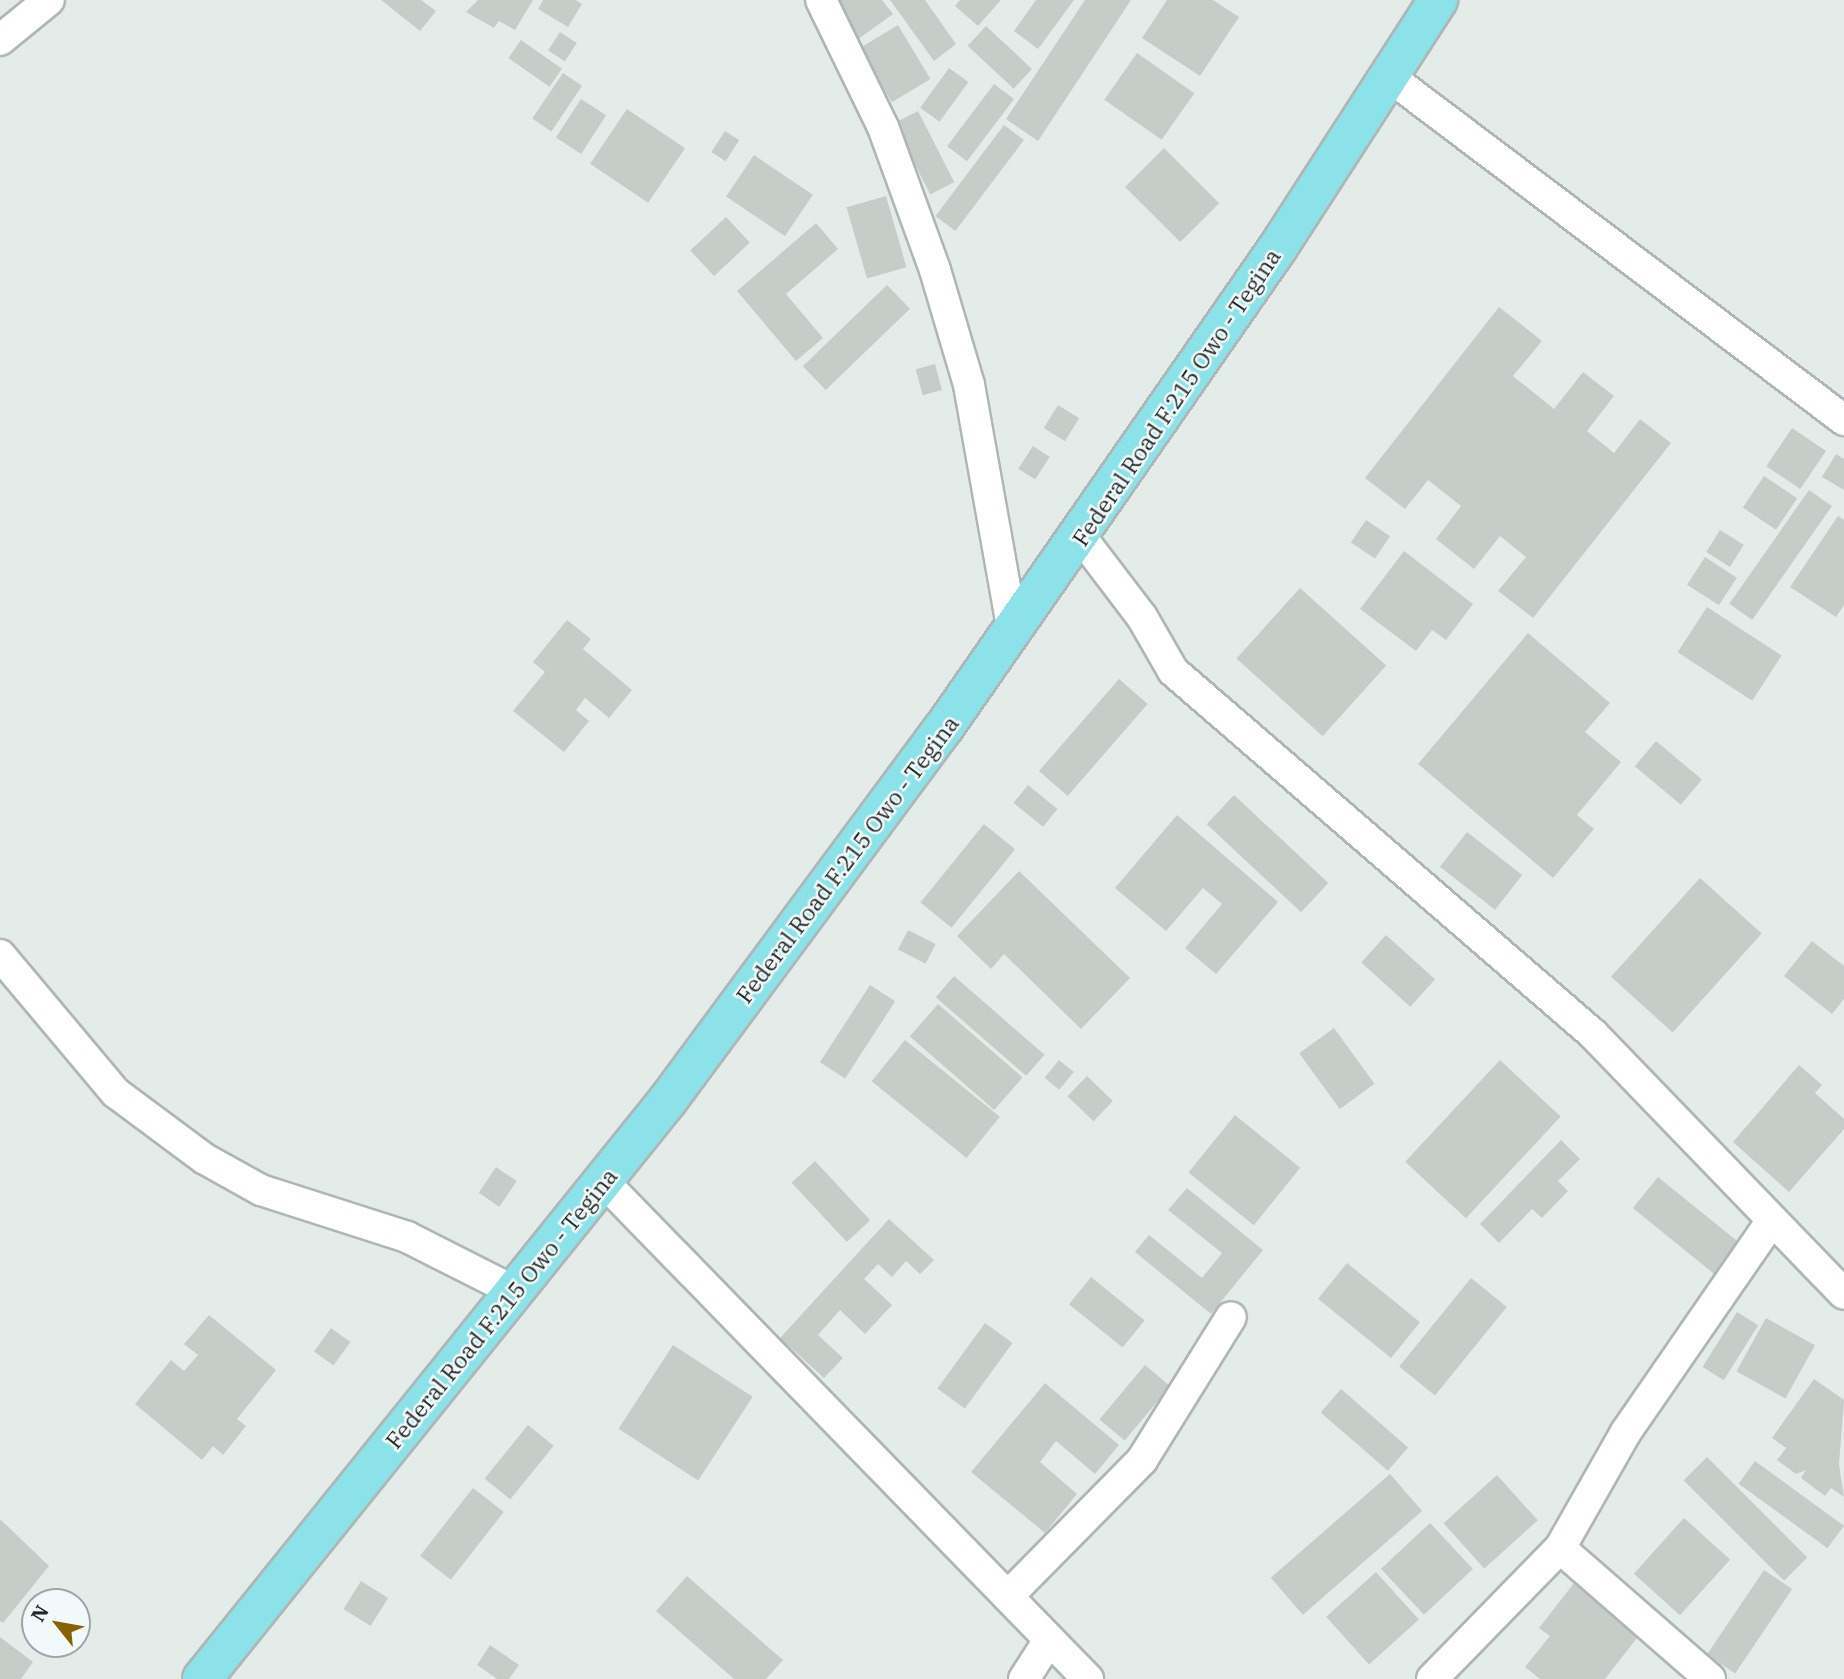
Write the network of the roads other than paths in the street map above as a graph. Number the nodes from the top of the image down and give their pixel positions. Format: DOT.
graph roads {
  1 [pos="49,0"];
  2 [pos="821,0"];
  3 [pos="1438,0"];
  4 [pos="0,40"];
  5 [pos="1391,78"];
  6 [pos="1844,420"];
  7 [pos="1081,537"];
  8 [pos="1013,633"];
  9 [pos="0,955"];
  10 [pos="604,1182"];
  11 [pos="1771,1222"];
  12 [pos="514,1291"];
  13 [pos="1844,1294"];
  14 [pos="1231,1317"];
  15 [pos="1560,1548"];
  16 [pos="1010,1594"];
  17 [pos="1049,1640"];
  18 [pos="202,1679"];
  19 [pos="1024,1679"];
  20 [pos="1088,1679"];
  21 [pos="1432,1679"];
  22 [pos="1710,1679"];
  1 -- 4 [label="street"];
  2 -- 8 [label="street"];
  3 -- 5 [label="main road, Federal Road F.215 Owo - Tegina"];
  5 -- 6 [label="street"];
  5 -- 7 [label="main road, Federal Road F.215 Owo - Tegina"];
  7 -- 8 [label="main road, Federal Road F.215 Owo - Tegina"];
  7 -- 11 [label="street"];
  8 -- 10 [label="main road, Federal Road F.215 Owo - Tegina"];
  9 -- 12 [label="street"];
  10 -- 12 [label="main road, Federal Road F.215 Owo - Tegina"];
  10 -- 16 [label="street"];
  11 -- 13 [label="street"];
  11 -- 15 [label="street"];
  12 -- 18 [label="main road, Federal Road F.215 Owo - Tegina"];
  14 -- 16 [label="street"];
  15 -- 21 [label="street"];
  15 -- 22 [label="street"];
  16 -- 17 [label="street"];
  17 -- 19 [label="street"];
  17 -- 20 [label="street"];
}
